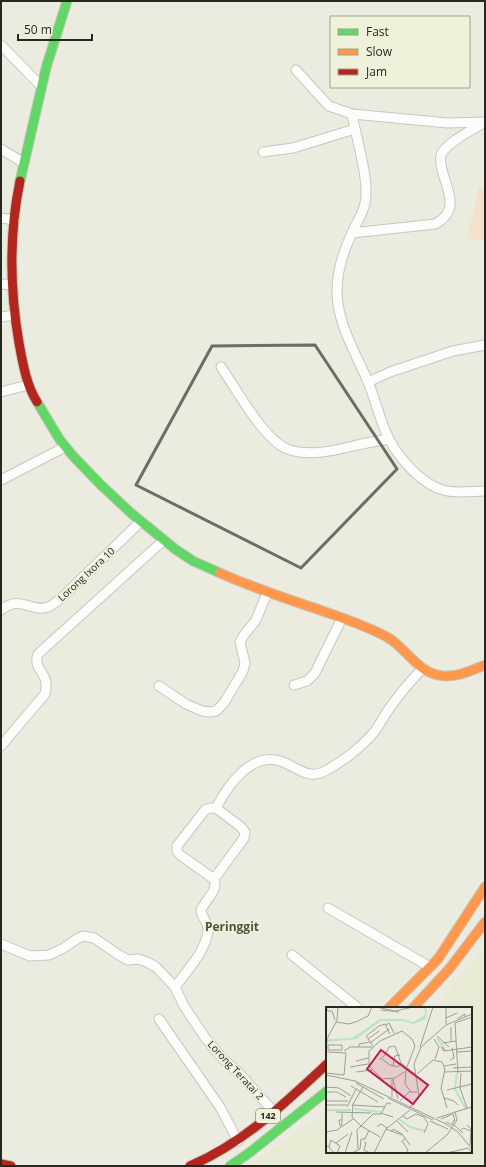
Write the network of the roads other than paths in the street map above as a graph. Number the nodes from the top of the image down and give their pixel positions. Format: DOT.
graph roads {
  1 [pos="66,1"];
  2 [pos="1,45"];
  3 [pos="296,70"];
  4 [pos="41,86"];
  5 [pos="352,114"];
  6 [pos="485,122"];
  7 [pos="355,129"];
  8 [pos="1,149"];
  9 [pos="263,152"];
  10 [pos="24,163"];
  11 [pos="1,218"];
  12 [pos="15,220"];
  13 [pos="352,233"];
  14 [pos="1,284"];
  15 [pos="12,285"];
  16 [pos="15,315"];
  17 [pos="1,317"];
  18 [pos="485,345"];
  19 [pos="221,367"];
  20 [pos="368,382"];
  21 [pos="28,385"];
  22 [pos="1,392"];
  23 [pos="389,439"];
  24 [pos="65,447"];
  25 [pos="1,480"];
  26 [pos="485,491"];
  27 [pos="141,521"];
  28 [pos="164,540"];
  29 [pos="268,593"];
  30 [pos="1,610"];
  31 [pos="342,618"];
  32 [pos="485,665"];
  33 [pos="423,668"];
  34 [pos="294,685"];
  35 [pos="159,686"];
  36 [pos="1,746"];
  37 [pos="216,808"];
  38 [pos="214,879"];
  39 [pos="485,887"];
  40 [pos="328,908"];
  41 [pos="485,922"];
  42 [pos="1,944"];
  43 [pos="292,955"];
  44 [pos="430,966"];
  45 [pos="175,987"];
  46 [pos="357,1007"];
  47 [pos="390,1007"];
  48 [pos="414,1007"];
  49 [pos="159,1019"];
  50 [pos="326,1065"];
  51 [pos="326,1092"];
  52 [pos="274,1112"];
  53 [pos="238,1141"];
  54 [pos="1,1164"];
  55 [pos="11,1166"];
  56 [pos="190,1166"];
  57 [pos="230,1166"];
  1 -- 4 [label="main road"];
  2 -- 4 [label="street"];
  3 -- 5 [label="street"];
  4 -- 10 [label="main road"];
  5 -- 6 [label="street"];
  5 -- 7 [label="street"];
  6 -- 13 [label="street"];
  7 -- 9 [label="street"];
  7 -- 13 [label="street"];
  8 -- 10 [label="street"];
  10 -- 12 [label="main road"];
  11 -- 12 [label="street"];
  12 -- 15 [label="main road"];
  13 -- 20 [label="street"];
  14 -- 15 [label="street"];
  15 -- 16 [label="main road"];
  16 -- 17 [label="street"];
  16 -- 21 [label="main road"];
  18 -- 20 [label="street"];
  19 -- 23 [label="street"];
  20 -- 23 [label="street"];
  21 -- 22 [label="street"];
  21 -- 24 [label="main road"];
  23 -- 26 [label="street"];
  24 -- 25 [label="street"];
  24 -- 27 [label="main road"];
  27 -- 28 [label="main road"];
  27 -- 30 [label="street, Lorong Ixora 10"];
  28 -- 29 [label="main road"];
  28 -- 36 [label="street"];
  29 -- 31 [label="main road"];
  29 -- 35 [label="street"];
  31 -- 33 [label="main road"];
  31 -- 34 [label="street"];
  32 -- 33 [label="main road"];
  33 -- 37 [label="street"];
  37 -- 38 [label="street"];
  37 -- 38 [label="street"];
  38 -- 45 [label="street"];
  39 -- 44 [label="main road"];
  40 -- 44 [label="street"];
  41 -- 48 [label="main road"];
  42 -- 45 [label="street, Lorong Teratai 2"];
  43 -- 46 [label="street"];
  44 -- 47 [label="main road"];
  45 -- 52 [label="street, Lorong Teratai 2"];
  49 -- 53 [label="street"];
  50 -- 52 [label="main road, 142"];
  51 -- 57 [label="main road, 142"];
  52 -- 53 [label="main road, 142"];
  53 -- 56 [label="main road, 142"];
  54 -- 55 [label="main road"];
}
